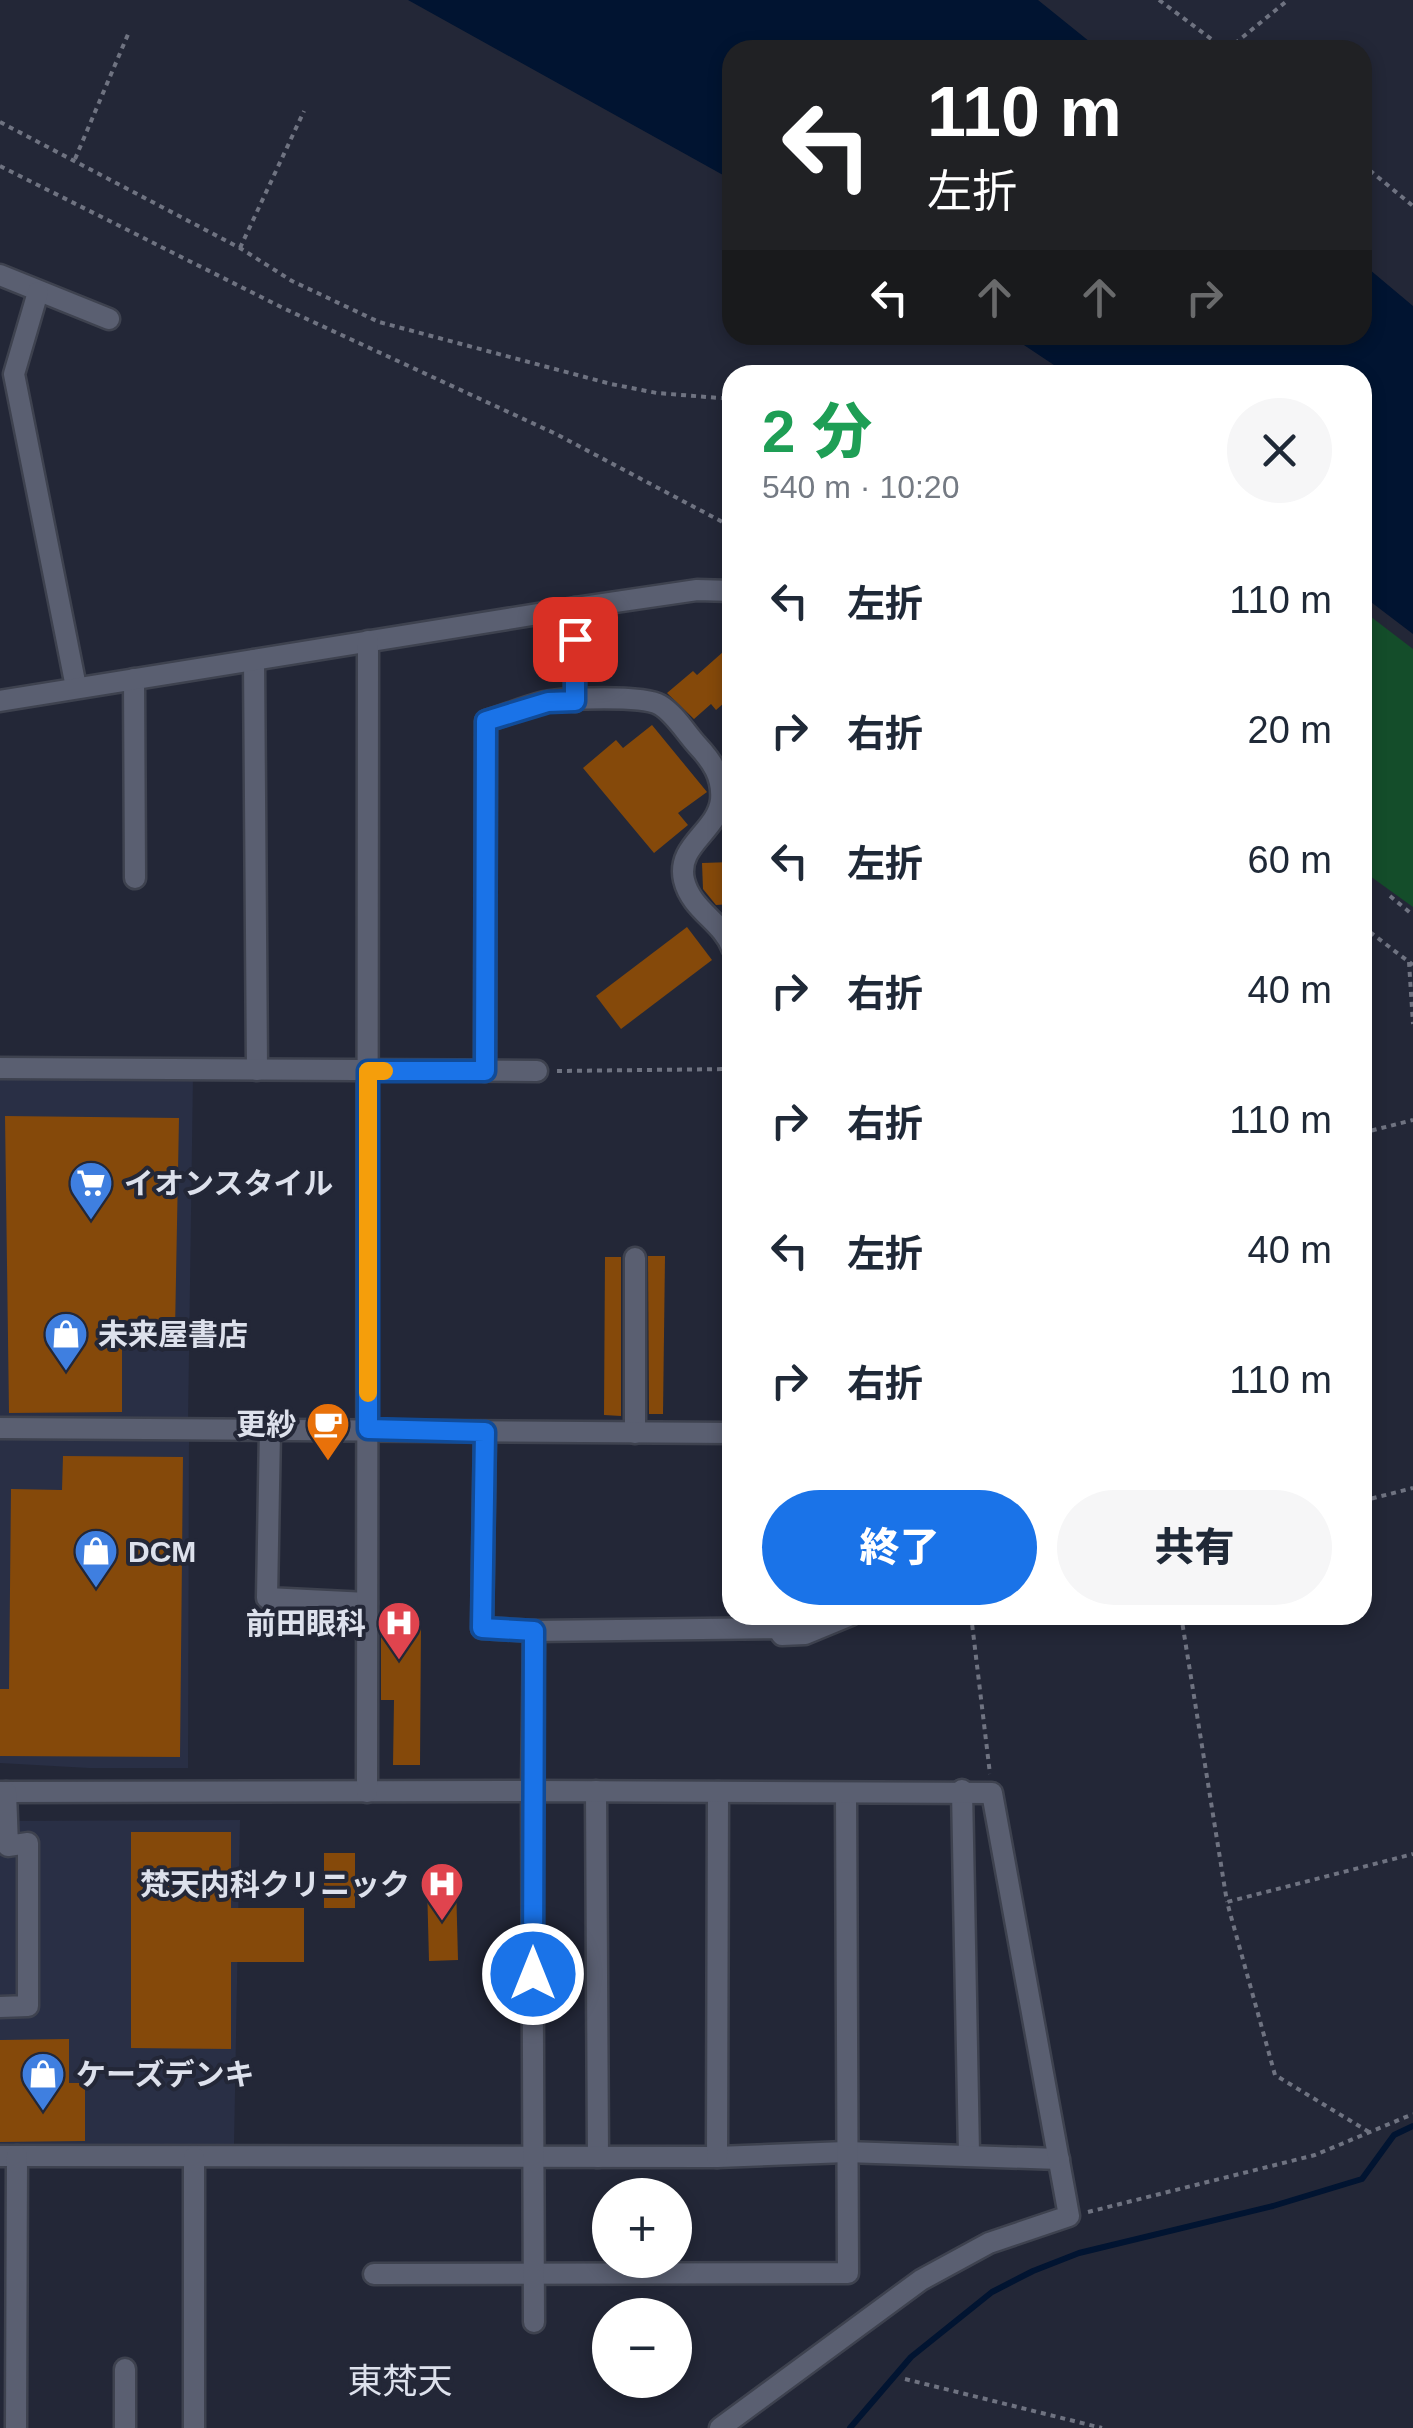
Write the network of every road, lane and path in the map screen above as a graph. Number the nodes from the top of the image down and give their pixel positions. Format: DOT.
graph roads {
  1 [pos="1159,0"];
  2 [pos="1288,0"];
  3 [pos="129,32"];
  4 [pos="1213,40"];
  5 [pos="1239,40"];
  6 [pos="304,110"];
  7 [pos="0,122"];
  8 [pos="75,158"];
  9 [pos="0,166"];
  10 [pos="1372,172"];
  11 [pos="1413,206"];
  12 [pos="240,248"];
  13 [pos="0,275"];
  14 [pos="38,292"];
  15 [pos="109,319"];
  16 [pos="722,398"];
  17 [pos="10,410"];
  18 [pos="722,522"];
  19 [pos="722,590"];
  20 [pos="574,608"];
  21 [pos="368,641"];
  22 [pos="254,660"];
  23 [pos="134,679"];
  24 [pos="76,688"];
  25 [pos="0,701"];
  26 [pos="575,701"];
  27 [pos="135,878"];
  28 [pos="1390,896"];
  29 [pos="1413,915"];
  30 [pos="722,933"];
  31 [pos="1372,934"];
  32 [pos="1411,963"];
  33 [pos="1413,1024"];
  34 [pos="0,1068"];
  35 [pos="722,1069"];
  36 [pos="256,1070"];
  37 [pos="368,1071"];
  38 [pos="485,1071"];
  39 [pos="537,1071"];
  40 [pos="1413,1120"];
  41 [pos="1372,1130"];
  42 [pos="635,1258"];
  43 [pos="0,1428"];
  44 [pos="368,1429"];
  45 [pos="270,1430"];
  46 [pos="485,1432"];
  47 [pos="635,1432"];
  48 [pos="722,1433"];
  49 [pos="1413,1488"];
  50 [pos="1372,1498"];
  51 [pos="367,1604"];
  52 [pos="722,1624"];
  53 [pos="778,1625"];
  54 [pos="827,1625"];
  55 [pos="972,1625"];
  56 [pos="1183,1625"];
  57 [pos="534,1631"];
  58 [pos="962,1790"];
  59 [pos="532,1791"];
  60 [pos="596,1791"];
  61 [pos="3,1792"];
  62 [pos="367,1792"];
  63 [pos="718,1792"];
  64 [pos="846,1793"];
  65 [pos="992,1793"];
  66 [pos="1413,1854"];
  67 [pos="1227,1902"];
  68 [pos="0,2007"];
  69 [pos="1413,2114"];
  70 [pos="1369,2132"];
  71 [pos="846,2152"];
  72 [pos="969,2154"];
  73 [pos="8,2156"];
  74 [pos="534,2156"];
  75 [pos="194,2157"];
  76 [pos="598,2157"];
  77 [pos="716,2158"];
  78 [pos="1059,2159"];
  79 [pos="1069,2216"];
  80 [pos="374,2274"];
  81 [pos="534,2274"];
  82 [pos="534,2322"];
  83 [pos="125,2368"];
  84 [pos="906,2379"];
  85 [pos="16,2428"];
  86 [pos="125,2428"];
  87 [pos="194,2428"];
  88 [pos="720,2428"];
  89 [pos="1102,2428"];
  1 -- 4 [label="path"];
  2 -- 5 [label="path"];
  3 -- 8 [label="path"];
  6 -- 12 [label="path"];
  7 -- 8 [label="path"];
  8 -- 12 [label="path"];
  9 -- 18 [label="path"];
  10 -- 11 [label="path"];
  12 -- 16 [label="path"];
  13 -- 14 [label="street"];
  14 -- 15 [label="street"];
  14 -- 17 [label="street"];
  17 -- 24 [label="street"];
  19 -- 20 [label="street"];
  20 -- 21 [label="street"];
  20 -- 26 [label="street"];
  21 -- 22 [label="street"];
  21 -- 37 [label="street"];
  22 -- 23 [label="street"];
  22 -- 36 [label="street"];
  23 -- 24 [label="street"];
  23 -- 27 [label="street"];
  24 -- 25 [label="street"];
  26 -- 30 [label="street"];
  26 -- 38 [label="street"];
  28 -- 29 [label="path"];
  31 -- 32 [label="path"];
  32 -- 33 [label="path"];
  34 -- 36 [label="street"];
  35 -- 39 [label="path"];
  36 -- 37 [label="street"];
  37 -- 38 [label="street"];
  37 -- 44 [label="street"];
  38 -- 39 [label="street"];
  40 -- 41 [label="path"];
  42 -- 47 [label="street"];
  43 -- 45 [label="street"];
  44 -- 45 [label="street"];
  44 -- 46 [label="street"];
  44 -- 51 [label="street"];
  45 -- 51 [label="street"];
  46 -- 47 [label="street"];
  46 -- 57 [label="street"];
  47 -- 48 [label="street"];
  49 -- 50 [label="path"];
  51 -- 62 [label="street"];
  52 -- 57 [label="street"];
  53 -- 54 [label="street"];
  55 -- 65 [label="path"];
  56 -- 67 [label="path"];
  57 -- 59 [label="street"];
  58 -- 64 [label="street"];
  58 -- 65 [label="street"];
  58 -- 72 [label="street"];
  59 -- 60 [label="street"];
  59 -- 62 [label="street"];
  59 -- 74 [label="street"];
  60 -- 63 [label="street"];
  60 -- 76 [label="street"];
  61 -- 62 [label="street"];
  61 -- 68 [label="street"];
  63 -- 64 [label="street"];
  63 -- 77 [label="street"];
  64 -- 71 [label="street"];
  65 -- 78 [label="street"];
  66 -- 67 [label="path"];
  67 -- 70 [label="path"];
  69 -- 70 [label="path"];
  70 -- 79 [label="path"];
  71 -- 72 [label="street"];
  71 -- 77 [label="street"];
  71 -- 81 [label="street"];
  72 -- 78 [label="street"];
  73 -- 75 [label="street"];
  73 -- 85 [label="street"];
  74 -- 75 [label="street"];
  74 -- 76 [label="street"];
  74 -- 81 [label="street"];
  75 -- 87 [label="street"];
  76 -- 77 [label="street"];
  78 -- 79 [label="street"];
  79 -- 88 [label="street"];
  80 -- 81 [label="street"];
  81 -- 82 [label="street"];
  83 -- 86 [label="street"];
  84 -- 89 [label="path"];
}
